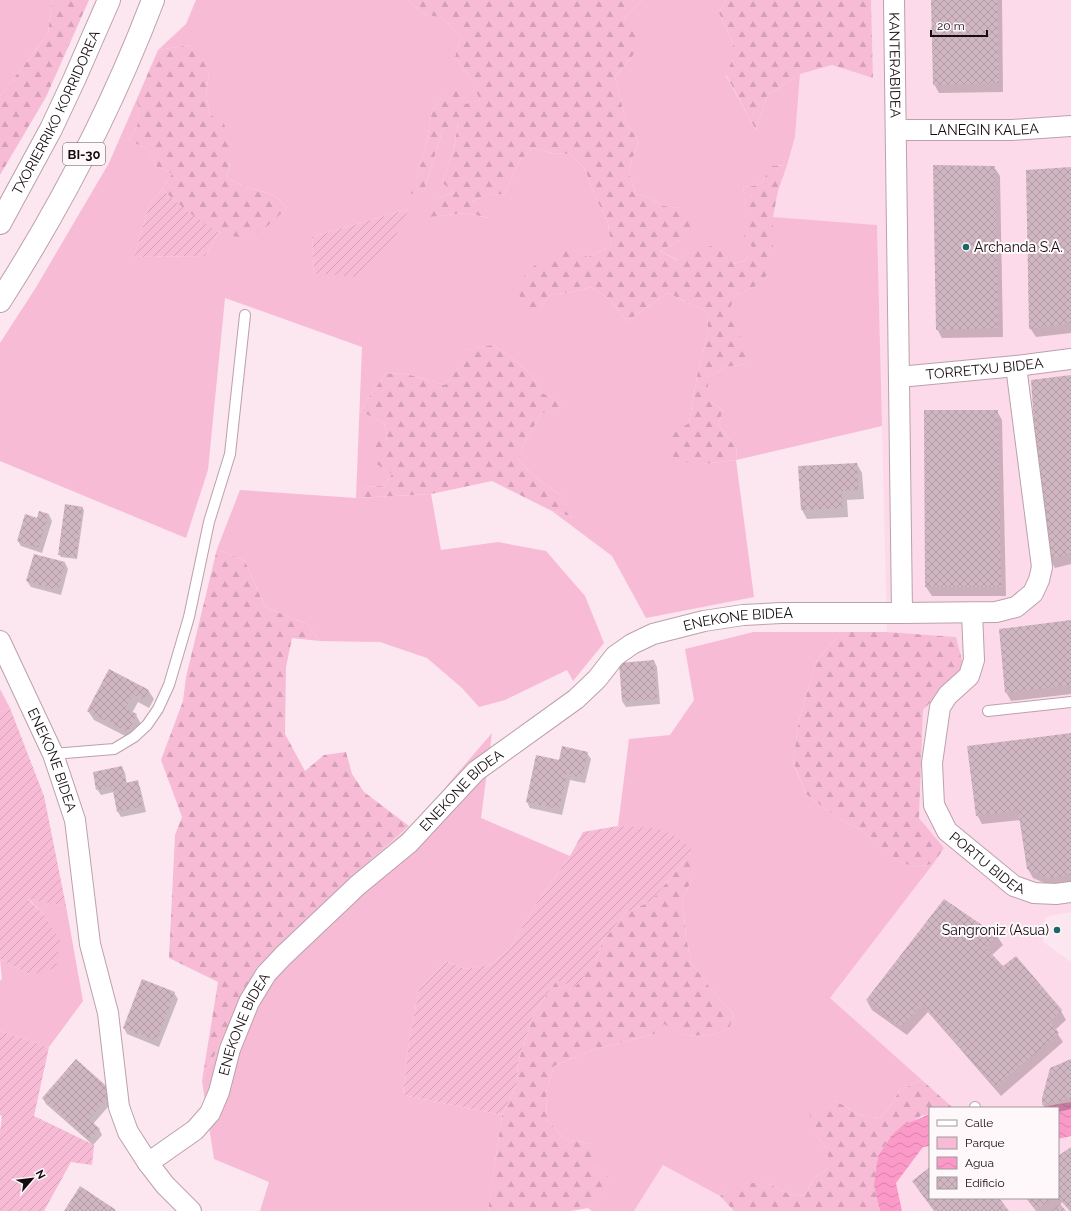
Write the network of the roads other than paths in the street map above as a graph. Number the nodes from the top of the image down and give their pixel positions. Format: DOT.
graph roads {
  1 [pos="109,0"];
  2 [pos="153,0"];
  3 [pos="894,0"];
  4 [pos="1071,126"];
  5 [pos="896,130"];
  6 [pos="0,224"];
  7 [pos="0,302"];
  8 [pos="245,315"];
  9 [pos="1071,359"];
  10 [pos="1016,366"];
  11 [pos="899,377"];
  12 [pos="902,613"];
  13 [pos="972,613"];
  14 [pos="0,641"];
  15 [pos="1071,702"];
  16 [pos="988,711"];
  17 [pos="53,754"];
  18 [pos="1071,892"];
  19 [pos="148,1163"];
  20 [pos="191,1211"];
  1 -- 6 [label="highway, TXORIERRIKO KORRIDOREA / BI-30"];
  2 -- 7 [label="highway, BI-30"];
  3 -- 5 [label="street, KANTERABIDEA"];
  4 -- 5 [label="street, LANEGIN KALEA"];
  5 -- 11 [label="street, KANTERABIDEA"];
  8 -- 17 [label="lane"];
  9 -- 10 [label="street, TORRETXU BIDEA"];
  10 -- 11 [label="street, TORRETXU BIDEA"];
  10 -- 13 [label="street, ENEKONE BIDEA"];
  11 -- 12 [label="street, KANTERABIDEA"];
  12 -- 13 [label="street, ENEKONE BIDEA"];
  12 -- 19 [label="street, ENEKONE BIDEA"];
  13 -- 18 [label="street, PORTU BIDEA"];
  14 -- 17 [label="street, ENEKONE BIDEA"];
  15 -- 16 [label="lane"];
  17 -- 19 [label="street, ENEKONE BIDEA"];
  19 -- 20 [label="street, ENEKONE BIDEA"];
}
